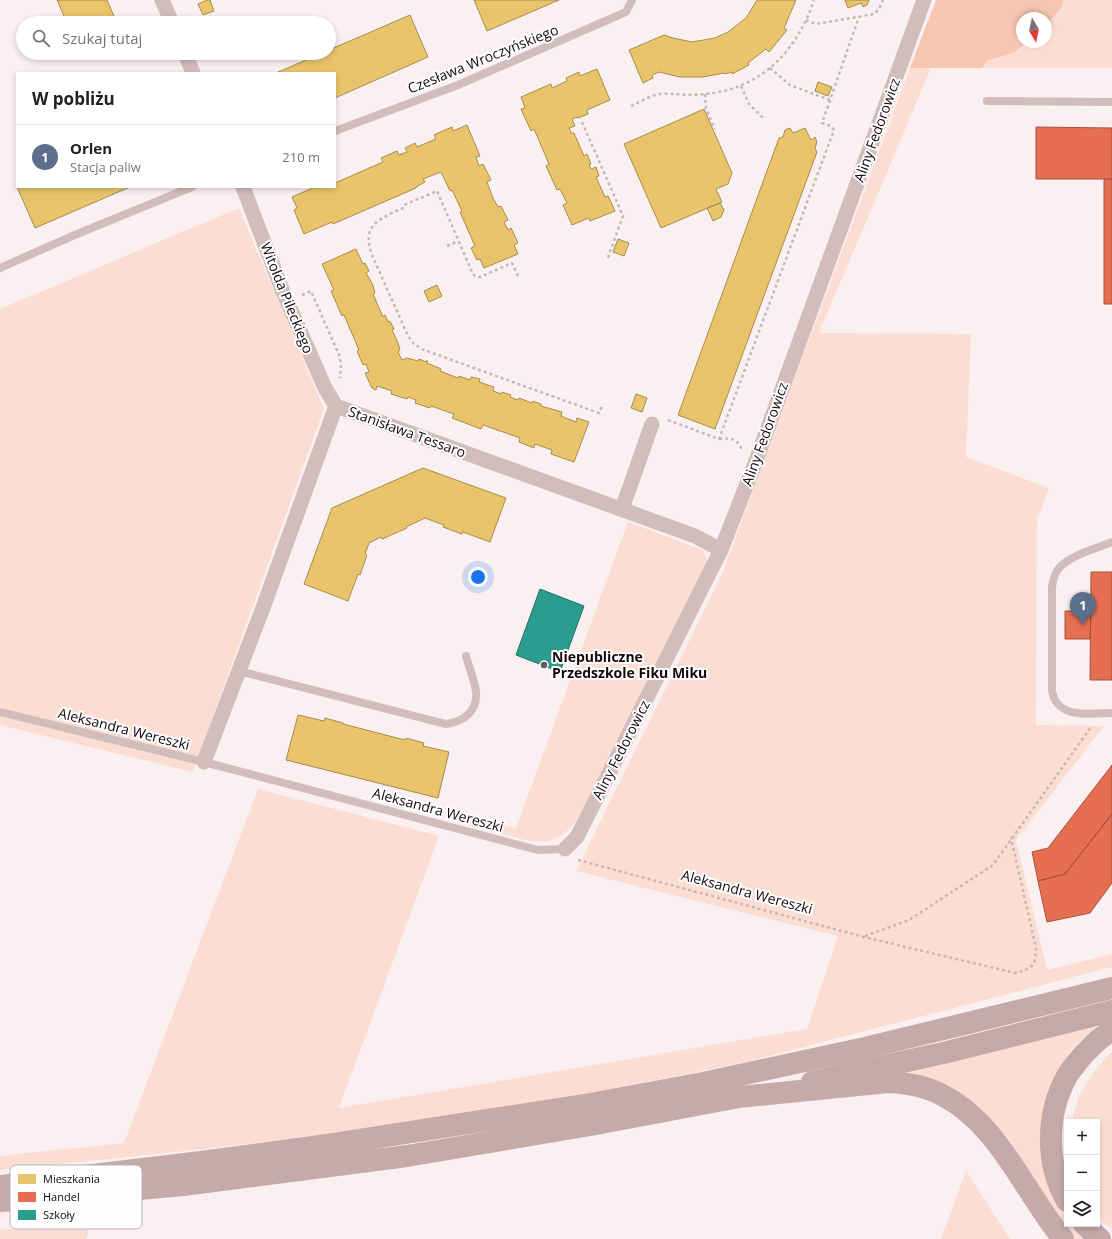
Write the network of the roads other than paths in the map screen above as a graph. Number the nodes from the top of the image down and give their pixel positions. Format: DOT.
graph roads {
  1 [pos="162,0"];
  2 [pos="632,0"];
  3 [pos="924,0"];
  4 [pos="169,16"];
  5 [pos="188,60"];
  6 [pos="193,72"];
  7 [pos="987,101"];
  8 [pos="1112,102"];
  9 [pos="336,132"];
  10 [pos="190,188"];
  11 [pos="243,188"];
  12 [pos="0,268"];
  13 [pos="336,406"];
  14 [pos="657,421"];
  15 [pos="622,509"];
  16 [pos="1112,542"];
  17 [pos="722,550"];
  18 [pos="466,656"];
  19 [pos="239,671"];
  20 [pos="0,712"];
  21 [pos="1112,713"];
  22 [pos="204,762"];
  23 [pos="565,849"];
  24 [pos="1112,988"];
  25 [pos="1112,1011"];
  26 [pos="1112,1030"];
  27 [pos="739,1097"];
  28 [pos="142,1168"];
  29 [pos="10,1185"];
  30 [pos="0,1186"];
  31 [pos="142,1189"];
  32 [pos="1064,1195"];
  33 [pos="10,1200"];
  34 [pos="0,1201"];
  35 [pos="1087,1227"];
  36 [pos="1063,1239"];
  37 [pos="1100,1239"];
  1 -- 4 [label="street"];
  2 -- 9 [label="lane, Czesława Wroczyńskiego"];
  3 -- 17 [label="street, Aliny Fedorowicz"];
  5 -- 6 [label="street"];
  7 -- 8 [label="lane"];
  10 -- 12 [label="lane"];
  11 -- 13 [label="street, Witolda Pileckiego"];
  13 -- 15 [label="street, Stanisława Tessaro"];
  13 -- 19 [label="street, Stanisława Tessaro"];
  14 -- 15 [label="street"];
  15 -- 17 [label="street, Stanisława Tessaro"];
  16 -- 21 [label="lane"];
  17 -- 23 [label="street, Aliny Fedorowicz"];
  18 -- 19 [label="lane"];
  19 -- 22 [label="street, Stanisława Tessaro"];
  20 -- 22 [label="lane, Aleksandra Wereszki"];
  22 -- 23 [label="lane, Aleksandra Wereszki"];
  24 -- 28 [label="highway"];
  25 -- 27 [label="main road"];
  26 -- 32 [label="main road"];
  27 -- 31 [label="highway"];
  27 -- 36 [label="highway"];
  29 -- 30 [label="highway"];
  33 -- 34 [label="highway"];
  35 -- 37 [label="main road"];
}
